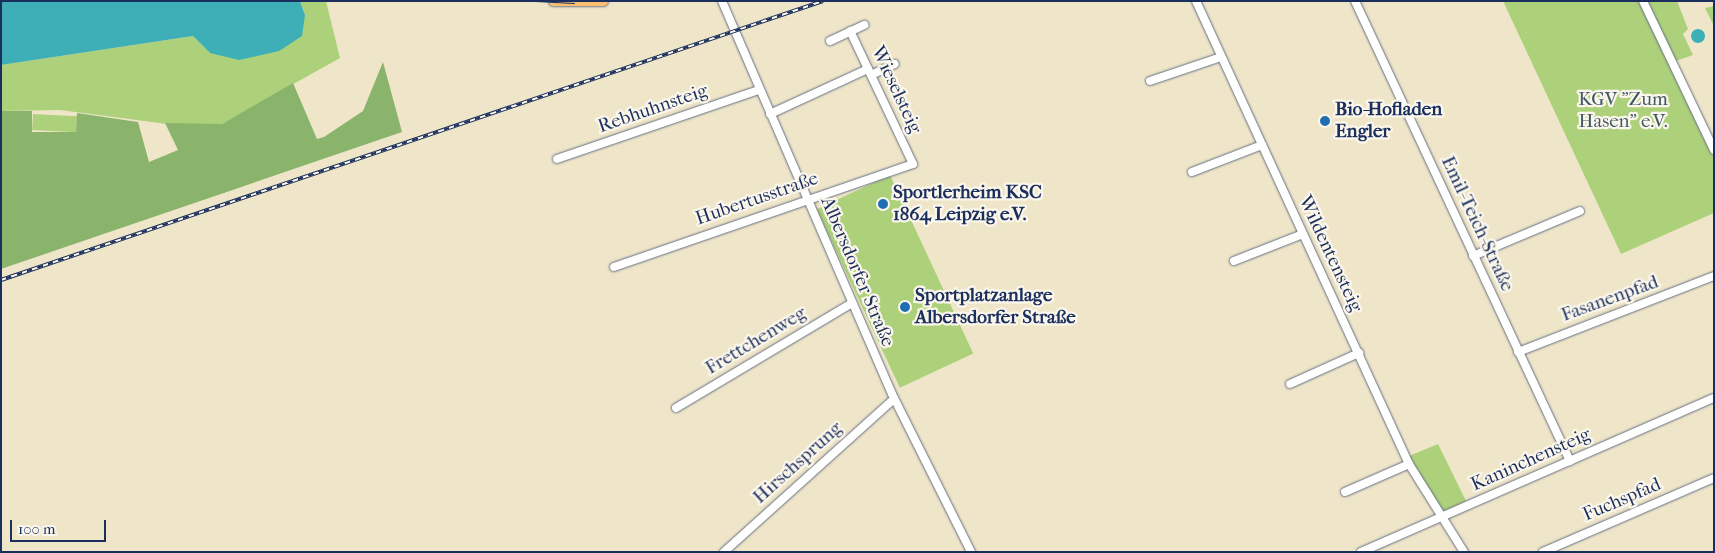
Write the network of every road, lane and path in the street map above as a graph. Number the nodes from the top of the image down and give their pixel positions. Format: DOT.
graph roads {
  1 [pos="553,1"];
  2 [pos="603,1"];
  3 [pos="722,1"];
  4 [pos="1196,1"];
  5 [pos="1355,1"];
  6 [pos="1643,1"];
  7 [pos="864,25"];
  8 [pos="850,31"];
  9 [pos="830,41"];
  10 [pos="1221,57"];
  11 [pos="896,64"];
  12 [pos="870,72"];
  13 [pos="1150,82"];
  14 [pos="759,90"];
  15 [pos="770,114"];
  16 [pos="1262,145"];
  17 [pos="1714,150"];
  18 [pos="557,159"];
  19 [pos="913,164"];
  20 [pos="1192,172"];
  21 [pos="808,198"];
  22 [pos="1580,211"];
  23 [pos="1303,234"];
  24 [pos="1473,256"];
  25 [pos="1234,261"];
  26 [pos="614,267"];
  27 [pos="1714,276"];
  28 [pos="852,303"];
  29 [pos="1518,352"];
  30 [pos="1359,353"];
  31 [pos="1290,384"];
  32 [pos="1714,398"];
  33 [pos="894,399"];
  34 [pos="676,408"];
  35 [pos="1570,461"];
  36 [pos="1409,464"];
  37 [pos="1714,478"];
  38 [pos="1345,492"];
  39 [pos="1441,517"];
  40 [pos="727,551"];
  41 [pos="970,552"];
  42 [pos="1361,552"];
  43 [pos="1464,552"];
  44 [pos="1543,552"];
  1 -- 2 [label="main road"];
  3 -- 14 [label="street, Albersdorfer Straße"];
  4 -- 10 [label="street, Wildentensteig"];
  5 -- 24 [label="street, Emil-Teich-Straße"];
  6 -- 17 [label="street"];
  7 -- 8 [label="street, Wieselsteig"];
  8 -- 9 [label="street, Wieselsteig"];
  8 -- 12 [label="street, Wieselsteig"];
  10 -- 13 [label="street"];
  10 -- 16 [label="street, Wildentensteig"];
  11 -- 12 [label="street"];
  12 -- 15 [label="street"];
  12 -- 19 [label="street, Wieselsteig"];
  14 -- 15 [label="street, Albersdorfer Straße"];
  14 -- 18 [label="street, Rebhuhnsteig"];
  15 -- 21 [label="street, Albersdorfer Straße"];
  16 -- 20 [label="street"];
  16 -- 23 [label="street, Wildentensteig"];
  19 -- 21 [label="street, Hubertusstraße"];
  21 -- 26 [label="street, Hubertusstraße"];
  21 -- 28 [label="street, Albersdorfer Straße"];
  22 -- 24 [label="street"];
  23 -- 25 [label="street"];
  23 -- 30 [label="street, Wildentensteig"];
  24 -- 29 [label="street, Emil-Teich-Straße"];
  27 -- 29 [label="street, Fasanenpfad"];
  28 -- 33 [label="street, Albersdorfer Straße"];
  28 -- 34 [label="street, Frettchenweg"];
  29 -- 35 [label="street, Emil-Teich-Straße"];
  30 -- 31 [label="street"];
  30 -- 36 [label="street, Wildentensteig"];
  32 -- 35 [label="street, Kaninchensteig"];
  33 -- 40 [label="street, Hirschsprung"];
  33 -- 41 [label="street, Albersdorfer Straße"];
  35 -- 39 [label="street, Kaninchensteig"];
  36 -- 38 [label="street"];
  36 -- 39 [label="street, Wildentensteig"];
  37 -- 44 [label="street, Fuchspfad"];
  39 -- 42 [label="street, Kaninchensteig"];
  39 -- 43 [label="street, Wildentensteig"];
}
